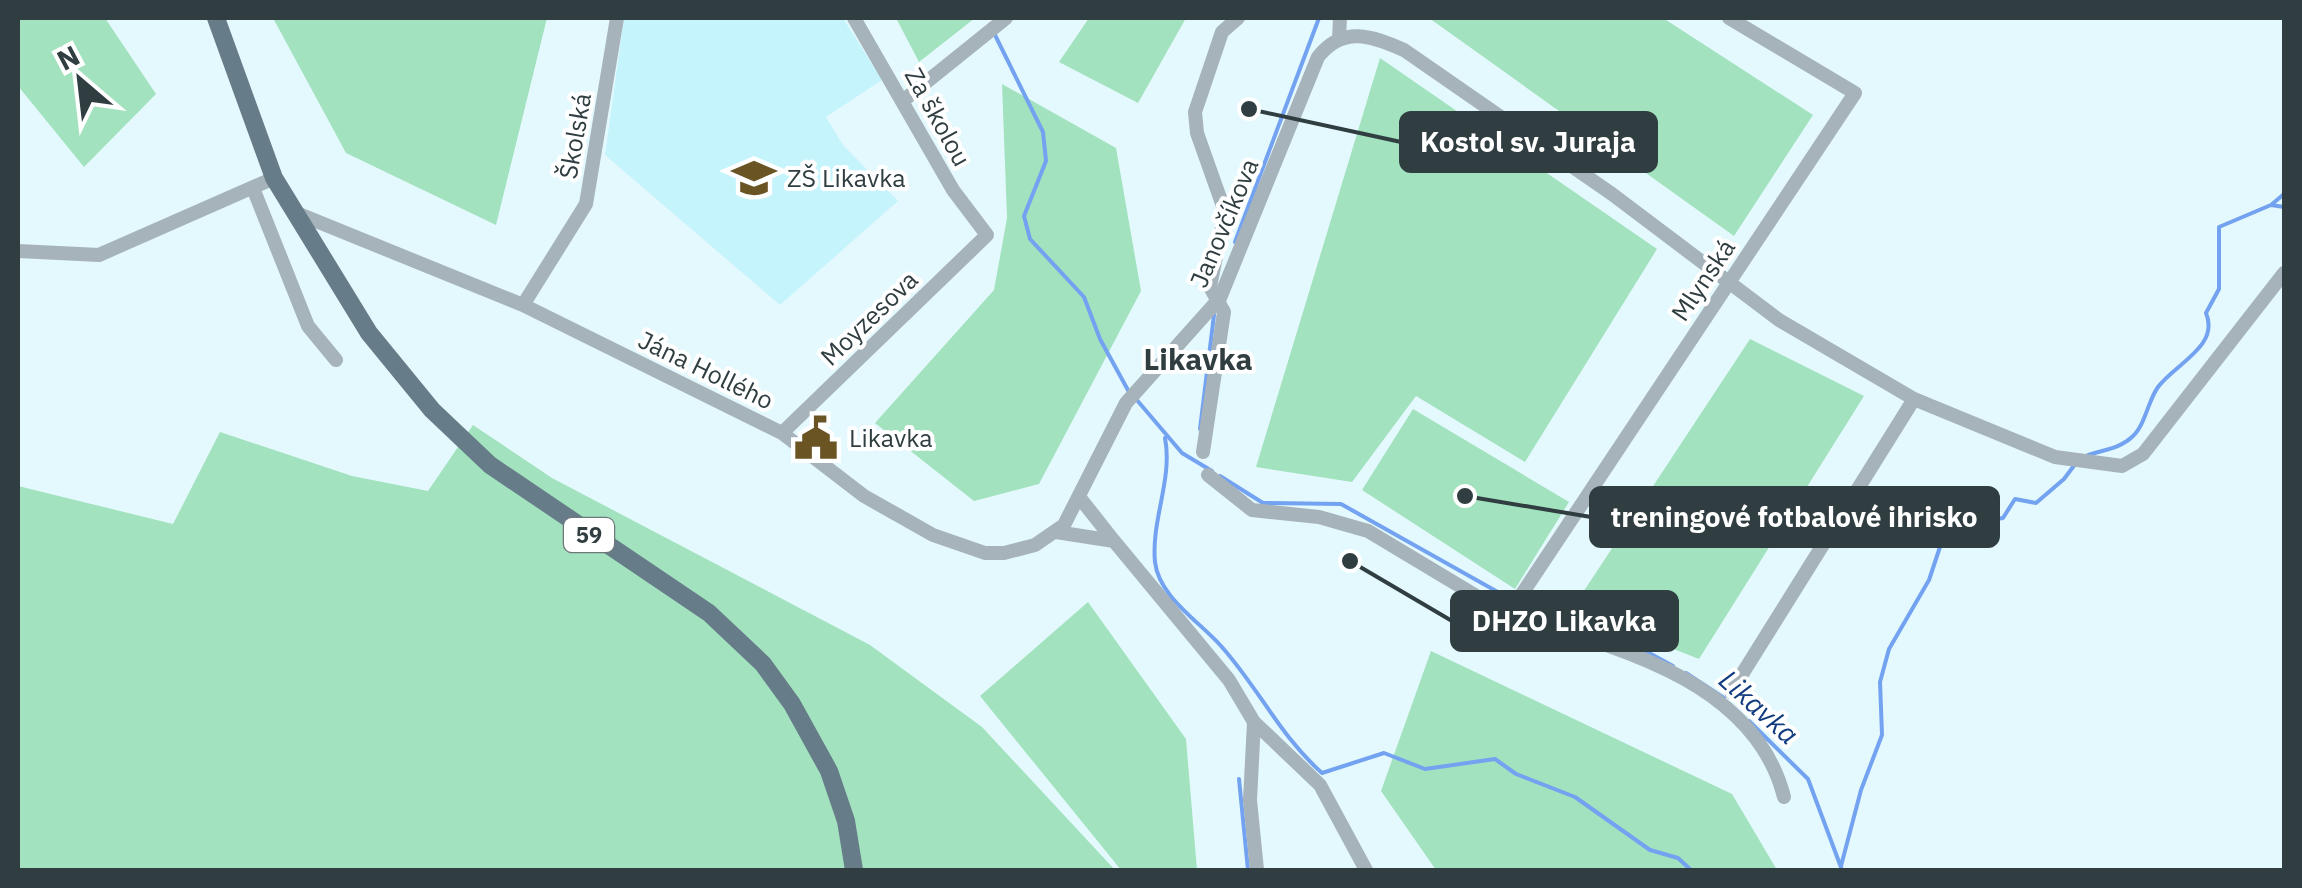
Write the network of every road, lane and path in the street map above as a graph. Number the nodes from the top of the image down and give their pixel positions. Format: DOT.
graph roads {
  1 [pos="216,18"];
  2 [pos="617,18"];
  3 [pos="854,18"];
  4 [pos="1006,18"];
  5 [pos="1238,18"];
  6 [pos="1340,18"];
  7 [pos="1730,18"];
  8 [pos="1339,38"];
  9 [pos="904,100"];
  10 [pos="274,178"];
  11 [pos="253,188"];
  12 [pos="292,210"];
  13 [pos="987,235"];
  14 [pos="18,250"];
  15 [pos="2284,272"];
  16 [pos="1728,283"];
  17 [pos="1220,298"];
  18 [pos="523,305"];
  19 [pos="336,360"];
  20 [pos="1914,399"];
  21 [pos="782,432"];
  22 [pos="1203,452"];
  23 [pos="1208,475"];
  24 [pos="1080,498"];
  25 [pos="1056,532"];
  26 [pos="1114,541"];
  27 [pos="1513,606"];
  28 [pos="1731,692"];
  29 [pos="1254,722"];
  30 [pos="1282,748"];
  31 [pos="1250,760"];
  32 [pos="1784,796"];
  33 [pos="854,870"];
  34 [pos="1257,870"];
  35 [pos="1366,870"];
  1 -- 10 [label="main road, 59"];
  2 -- 18 [label="street, Školská"];
  3 -- 9 [label="street, Za školou"];
  4 -- 9 [label="street"];
  5 -- 17 [label="street"];
  6 -- 8 [label="street"];
  7 -- 16 [label="street, Mlynská"];
  8 -- 16 [label="street"];
  8 -- 17 [label="street, Janovčíkova"];
  9 -- 13 [label="street, Za školou"];
  10 -- 11 [label="street"];
  10 -- 12 [label="main road, 59"];
  11 -- 14 [label="street"];
  11 -- 19 [label="street"];
  12 -- 18 [label="street, Jána Hollého"];
  12 -- 33 [label="main road, 59"];
  13 -- 21 [label="street, Moyzesova"];
  15 -- 20 [label="street"];
  16 -- 20 [label="street"];
  16 -- 27 [label="street, Mlynská"];
  17 -- 22 [label="street"];
  17 -- 24 [label="street, Janovčíkova"];
  18 -- 21 [label="street, Jána Hollého"];
  20 -- 28 [label="street"];
  21 -- 25 [label="street, Jána Hollého"];
  23 -- 27 [label="street"];
  24 -- 25 [label="street, Janovčíkova"];
  24 -- 26 [label="street"];
  25 -- 26 [label="street"];
  26 -- 29 [label="street"];
  27 -- 32 [label="street"];
  29 -- 30 [label="street"];
  29 -- 31 [label="street"];
  30 -- 31 [label="street"];
  30 -- 35 [label="street"];
  31 -- 34 [label="street"];
}
